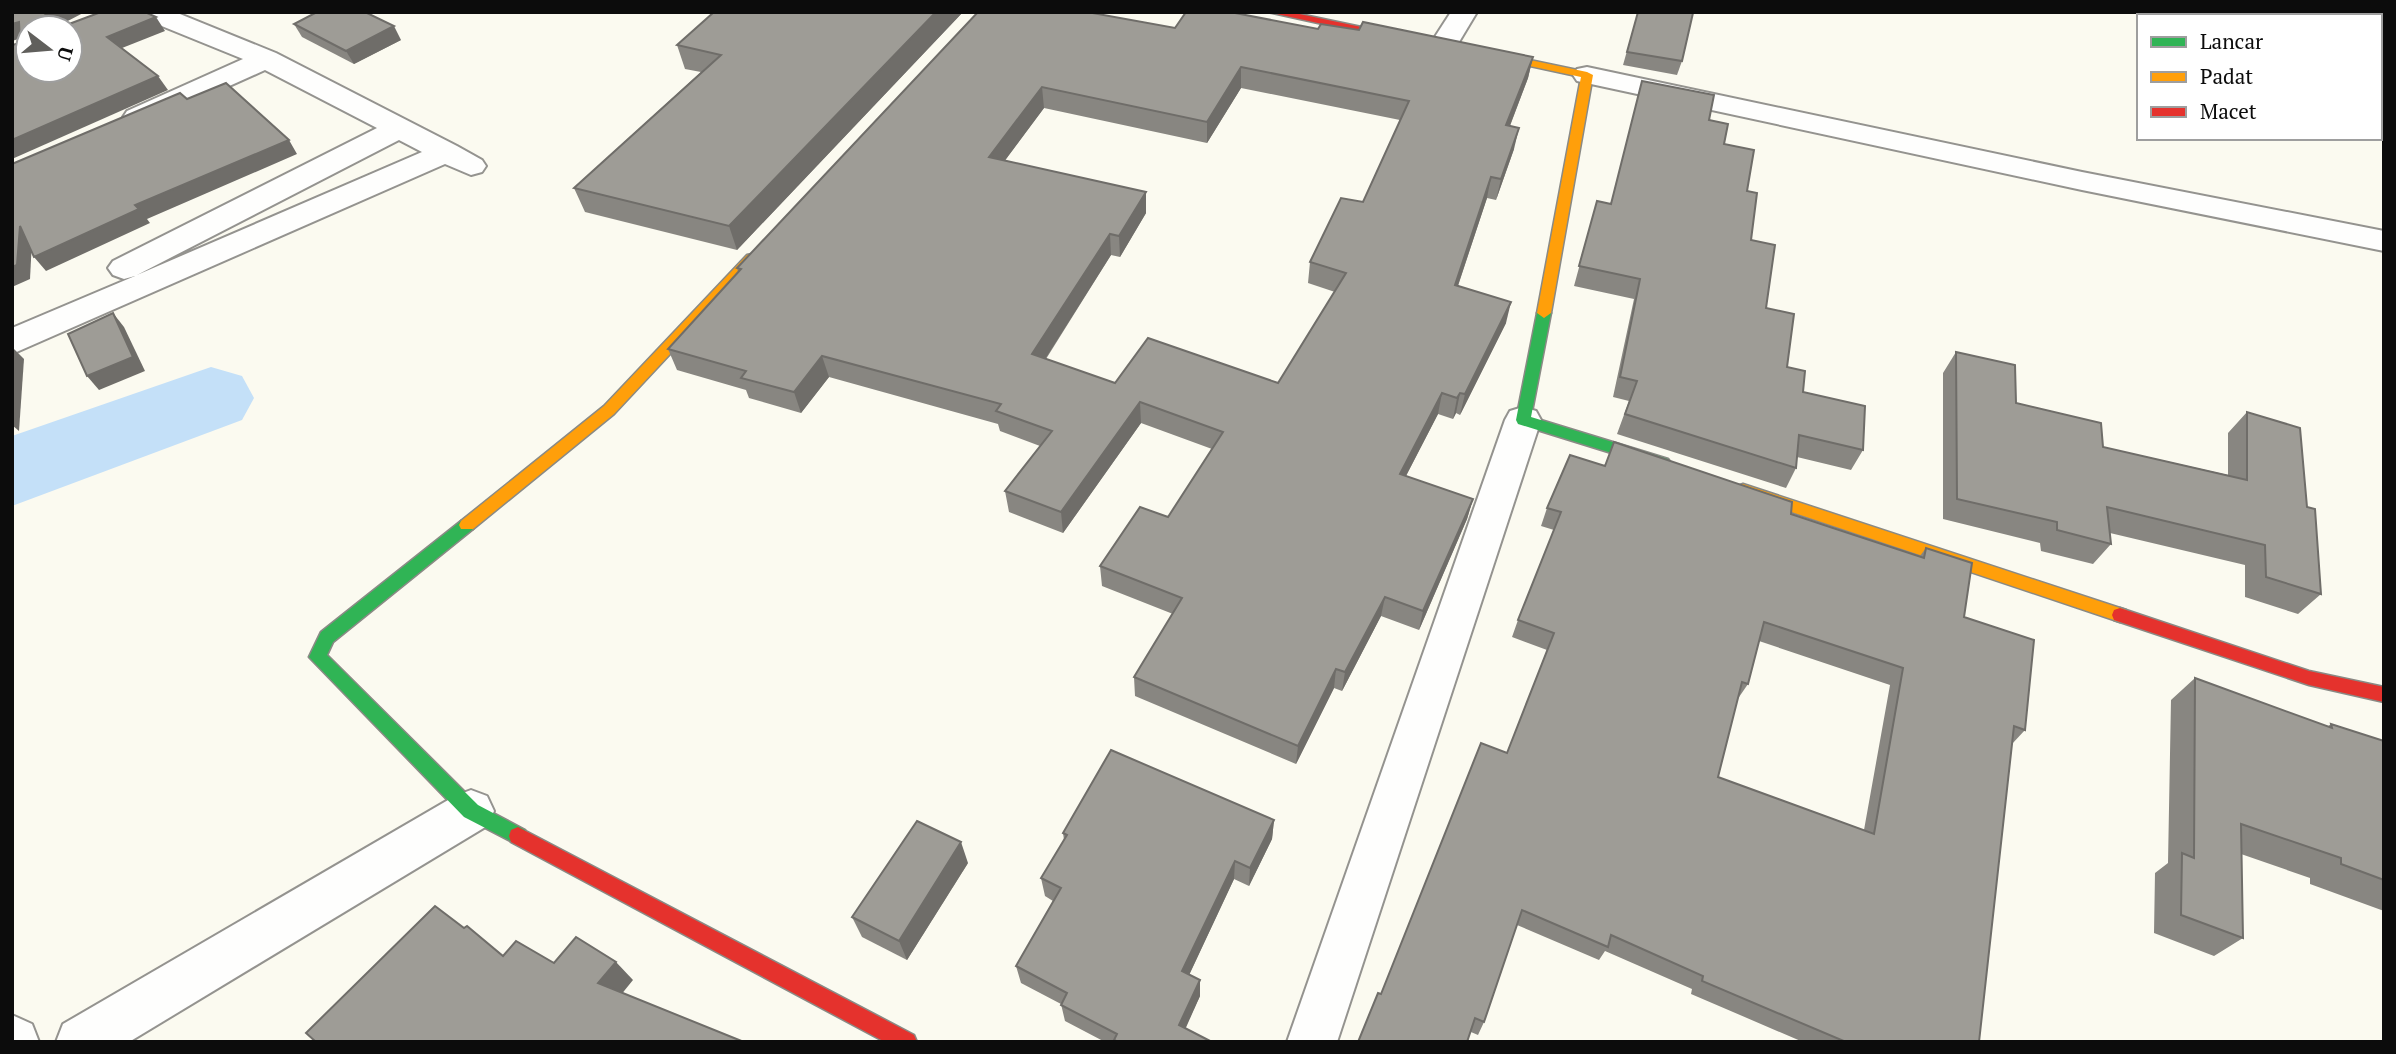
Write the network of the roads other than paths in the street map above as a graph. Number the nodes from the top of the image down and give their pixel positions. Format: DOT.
graph roads {
  1 [pos="151,12"];
  2 [pos="1273,12"];
  3 [pos="1464,12"];
  4 [pos="1456,49"];
  5 [pos="266,59"];
  6 [pos="1587,75"];
  7 [pos="114,127"];
  8 [pos="400,128"];
  9 [pos="2384,241"];
  10 [pos="763,247"];
  11 [pos="12,324"];
  12 [pos="12,342"];
  13 [pos="1523,420"];
  14 [pos="1686,470"];
  15 [pos="1725,484"];
  16 [pos="2384,695"];
  17 [pos="471,811"];
  18 [pos="81,1042"];
  19 [pos="907,1042"];
  20 [pos="1312,1042"];
  1 -- 5 [label="street"];
  2 -- 4 [label="street"];
  3 -- 4 [label="street"];
  4 -- 6 [label="street"];
  5 -- 7 [label="street"];
  5 -- 8 [label="street"];
  6 -- 9 [label="street"];
  6 -- 13 [label="street"];
  8 -- 11 [label="street"];
  8 -- 12 [label="street"];
  10 -- 17 [label="street"];
  13 -- 14 [label="street"];
  13 -- 20 [label="street"];
  15 -- 16 [label="street"];
  17 -- 18 [label="street"];
  17 -- 19 [label="street"];
}
